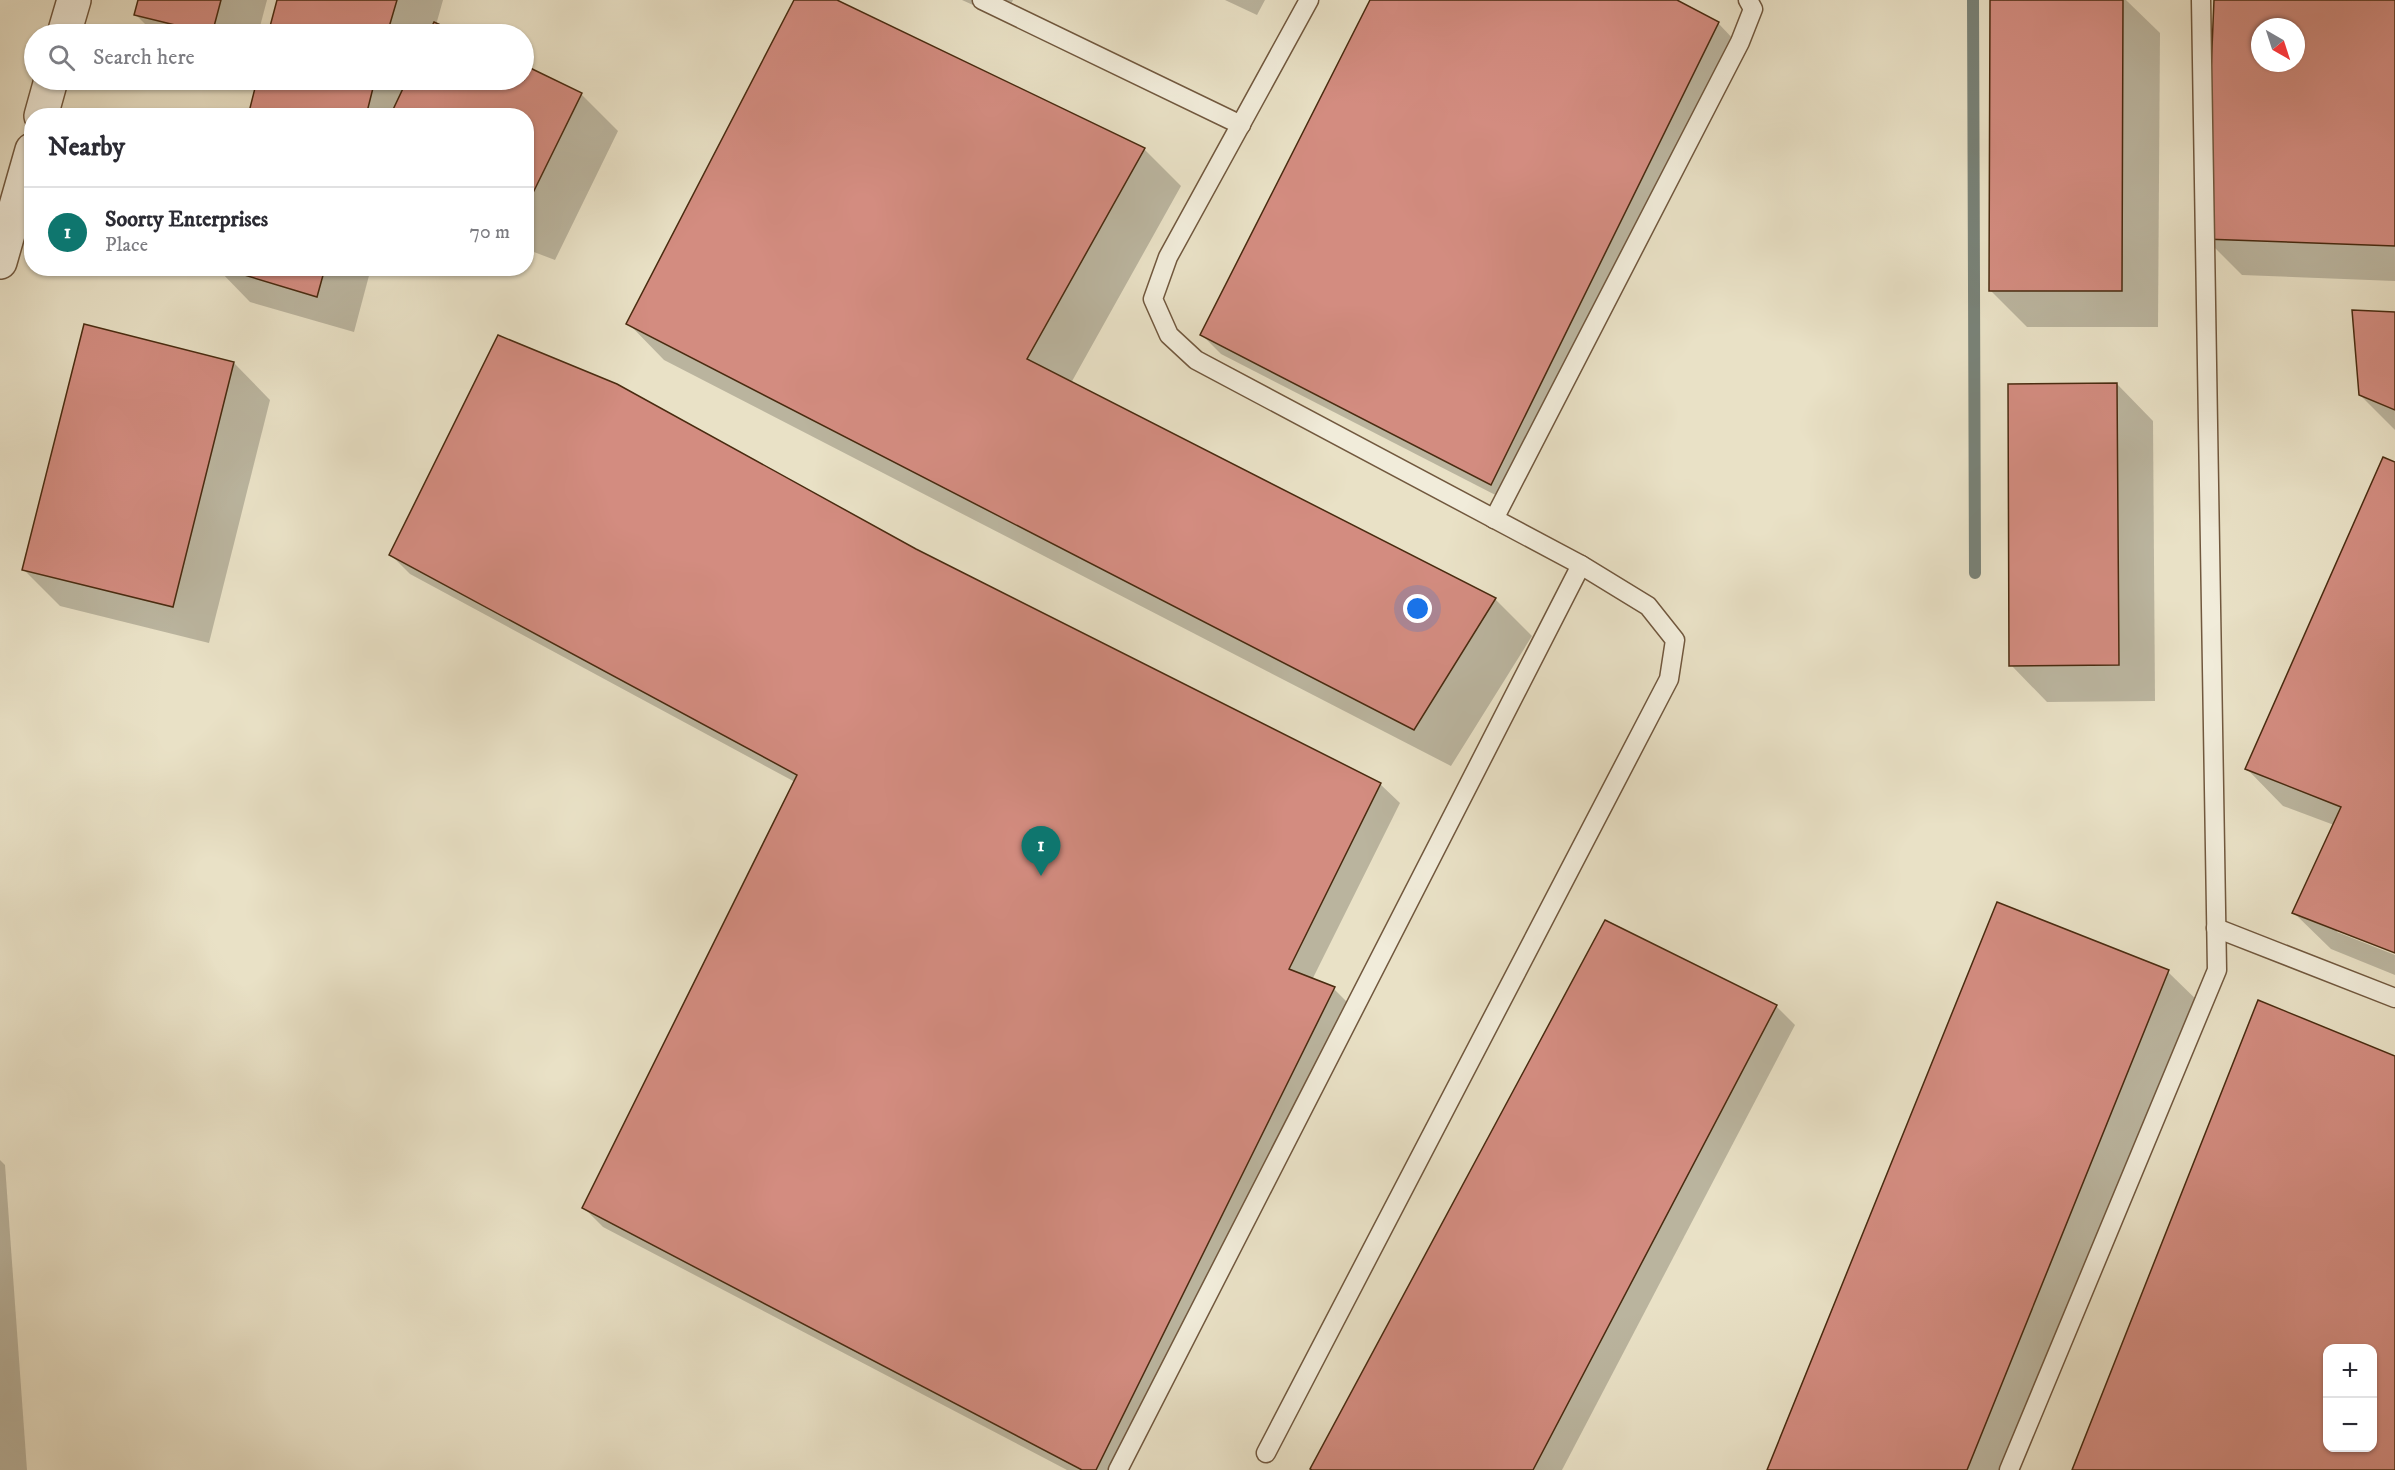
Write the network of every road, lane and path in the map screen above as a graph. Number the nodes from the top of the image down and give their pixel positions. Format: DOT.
graph roads {
  1 [pos="74,0"];
  2 [pos="982,0"];
  3 [pos="1309,0"];
  4 [pos="1748,0"];
  5 [pos="2201,0"];
  6 [pos="67,24"];
  7 [pos="48,90"];
  8 [pos="43,108"];
  9 [pos="1240,125"];
  10 [pos="24,178"];
  11 [pos="0,262"];
  12 [pos="1494,519"];
  13 [pos="1581,565"];
  14 [pos="2216,928"];
  15 [pos="2395,998"];
  16 [pos="1266,1453"];
  17 [pos="1118,1470"];
  18 [pos="2009,1470"];
  1 -- 6 [label="street"];
  2 -- 9 [label="lane"];
  3 -- 9 [label="lane"];
  4 -- 12 [label="lane"];
  5 -- 14 [label="lane"];
  7 -- 8 [label="street"];
  9 -- 12 [label="lane"];
  10 -- 11 [label="street"];
  12 -- 13 [label="lane"];
  13 -- 16 [label="lane"];
  13 -- 17 [label="lane"];
  14 -- 15 [label="lane"];
  14 -- 18 [label="lane"];
}
